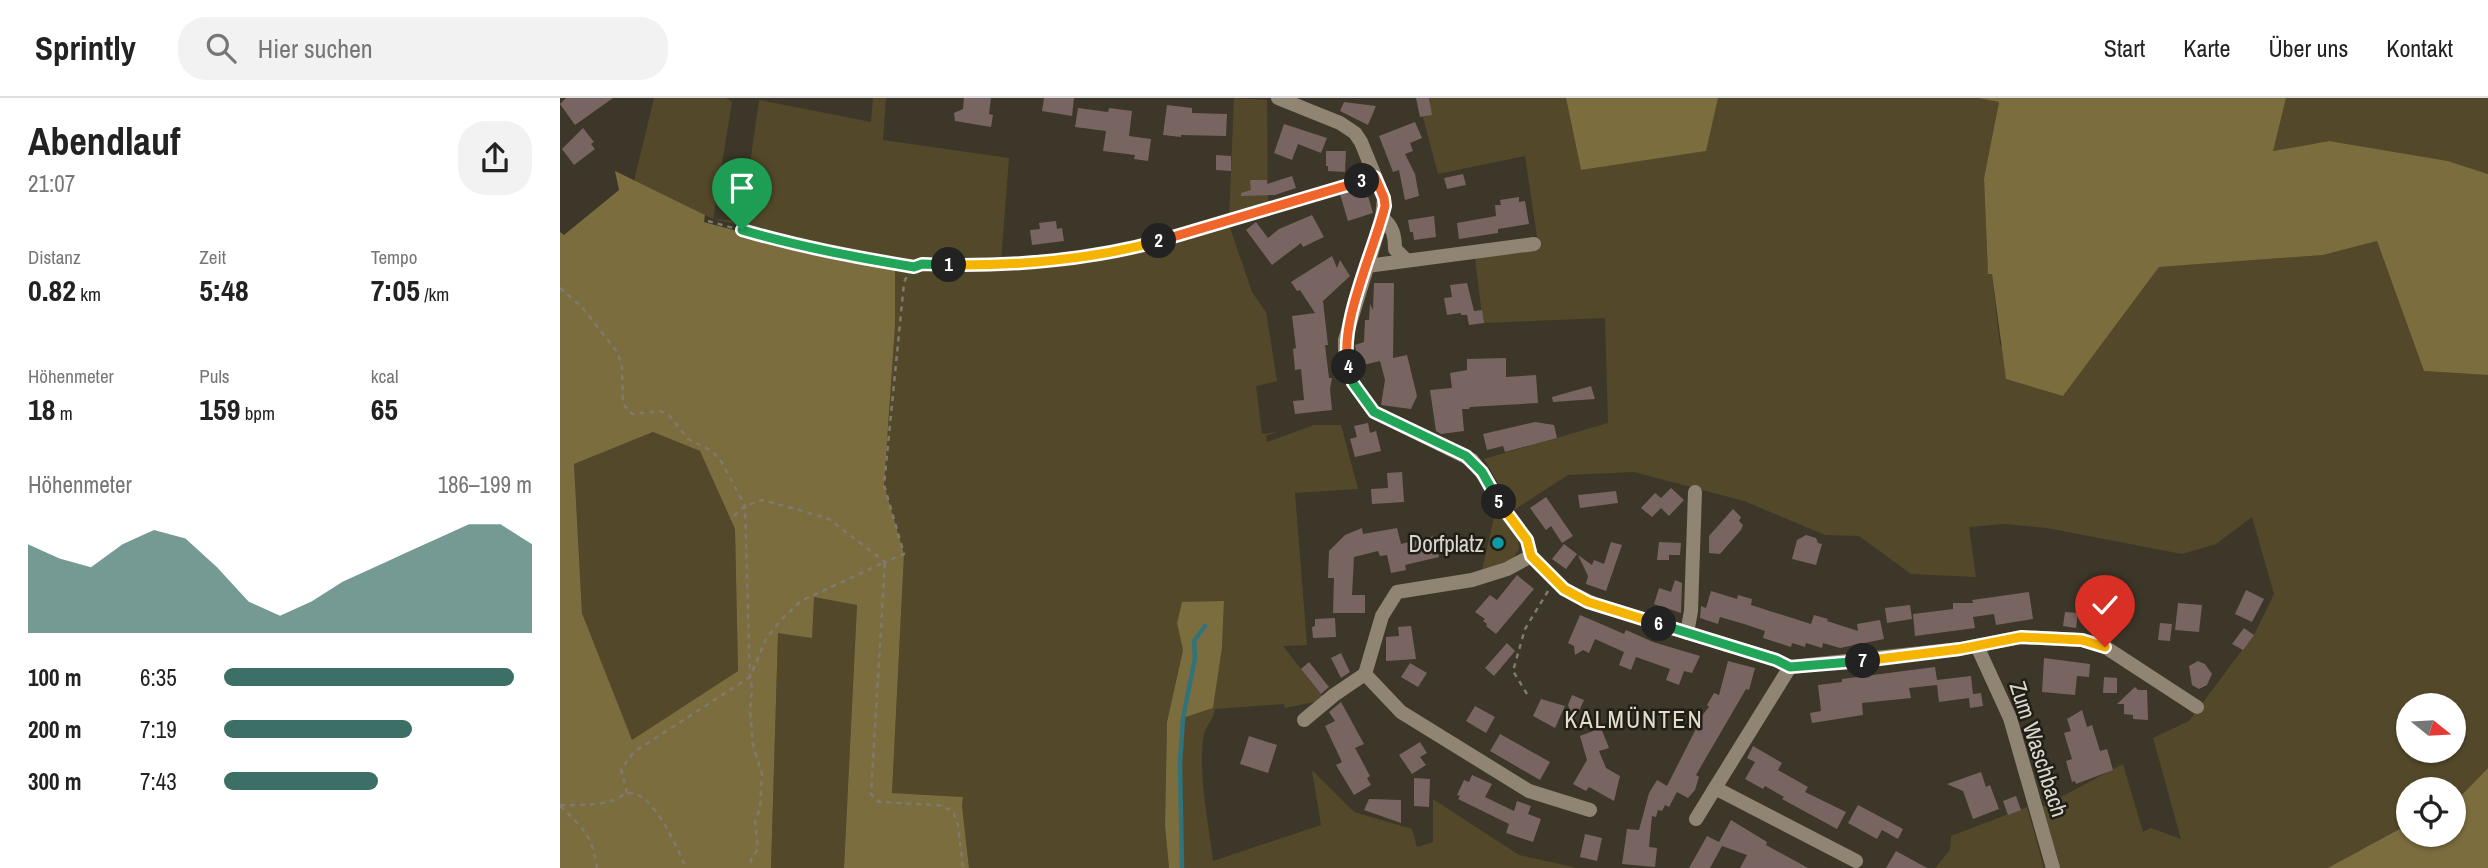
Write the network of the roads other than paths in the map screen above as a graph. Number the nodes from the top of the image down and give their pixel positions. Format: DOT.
graph roads {
  1 [pos="1278,98"];
  2 [pos="1382,218"];
  3 [pos="1534,244"];
  4 [pos="1406,260"];
  5 [pos="1367,266"];
  6 [pos="1695,492"];
  7 [pos="1531,556"];
  8 [pos="1687,633"];
  9 [pos="1977,646"];
  10 [pos="1790,667"];
  11 [pos="1366,674"];
  12 [pos="2197,707"];
  13 [pos="1304,720"];
  14 [pos="1715,788"];
  15 [pos="1590,810"];
  16 [pos="1696,819"];
  17 [pos="1856,861"];
  18 [pos="2053,868"];
  1 -- 2 [label="street"];
  2 -- 4 [label="street"];
  2 -- 5 [label="street"];
  3 -- 4 [label="street"];
  4 -- 5 [label="street"];
  5 -- 7 [label="street"];
  6 -- 8 [label="street"];
  7 -- 8 [label="street"];
  7 -- 11 [label="street"];
  8 -- 10 [label="street"];
  9 -- 10 [label="street"];
  9 -- 12 [label="street"];
  9 -- 18 [label="street, Zum Waschbach"];
  10 -- 14 [label="street"];
  11 -- 13 [label="street"];
  11 -- 15 [label="street"];
  14 -- 16 [label="street"];
  14 -- 17 [label="street"];
}
